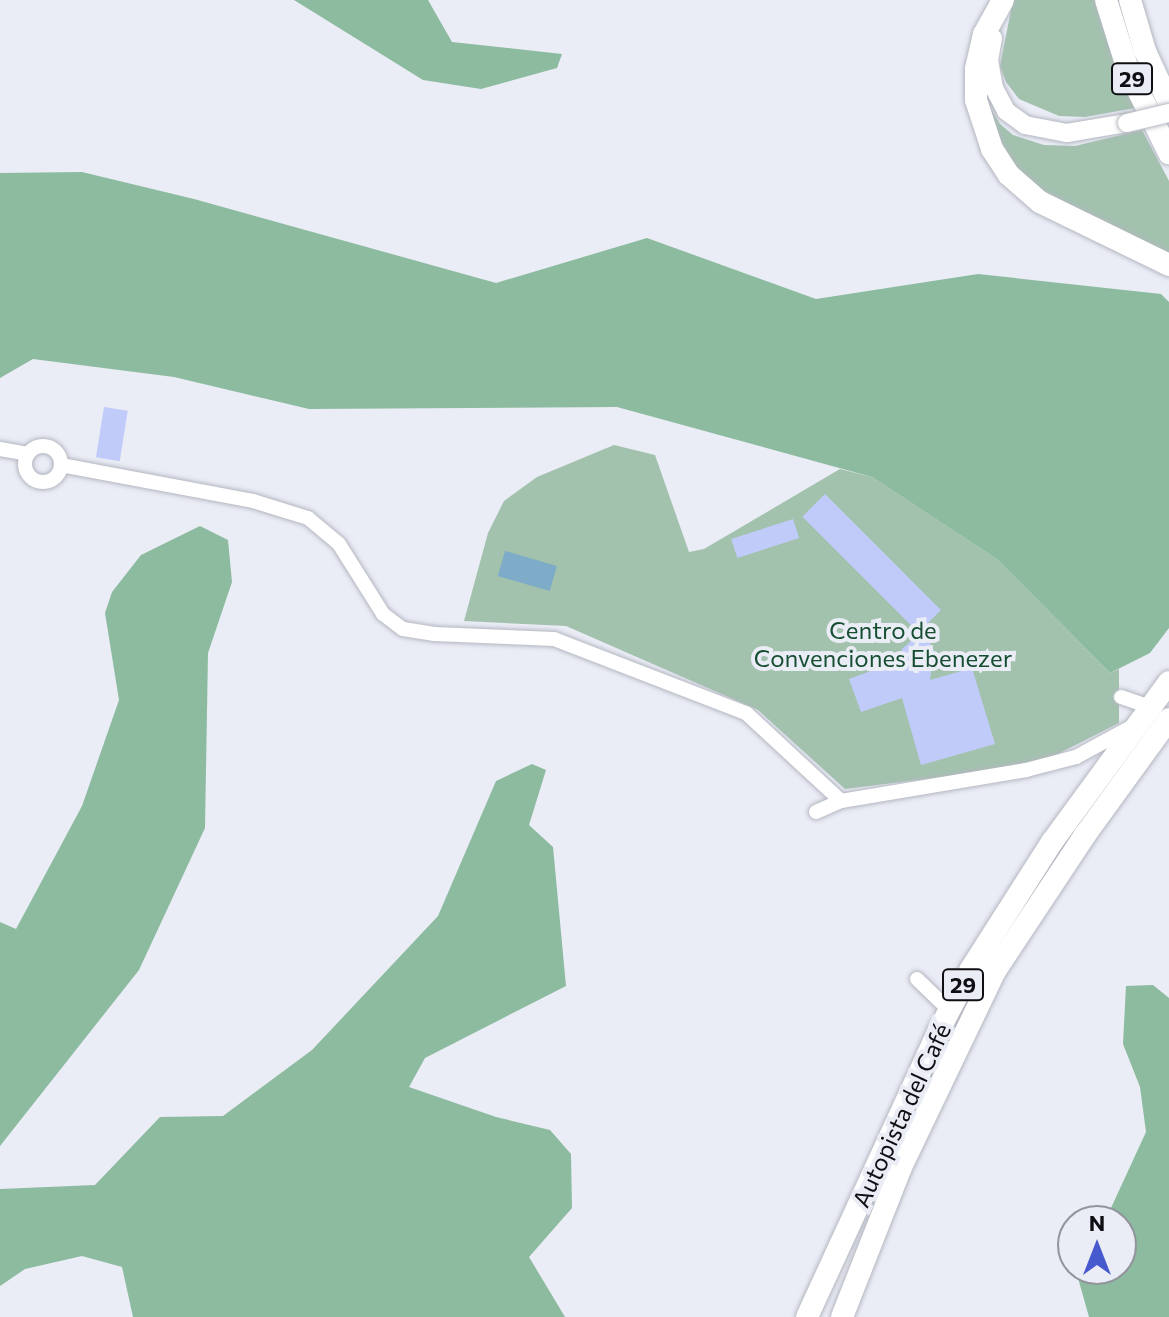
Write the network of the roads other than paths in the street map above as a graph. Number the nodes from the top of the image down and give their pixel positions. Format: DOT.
graph roads {
  1 [pos="1003,0"];
  2 [pos="1106,0"];
  3 [pos="1130,0"];
  4 [pos="1145,51"];
  5 [pos="1169,85"];
  6 [pos="1169,103"];
  7 [pos="1169,113"];
  8 [pos="1169,153"];
  9 [pos="1169,265"];
  10 [pos="0,449"];
  11 [pos="28,454"];
  12 [pos="61,465"];
  13 [pos="1169,682"];
  14 [pos="1121,697"];
  15 [pos="1152,717"];
  16 [pos="841,801"];
  17 [pos="816,812"];
  18 [pos="917,979"];
  19 [pos="949,1010"];
  20 [pos="807,1317"];
  21 [pos="842,1317"];
  1 -- 7 [label="main road, bridge"];
  1 -- 9 [label="highway"];
  2 -- 8 [label="highway, 29"];
  3 -- 4 [label="highway, 29"];
  4 -- 5 [label="highway"];
  4 -- 6 [label="highway, 29"];
  10 -- 11 [label="street"];
  11 -- 12 [label="street"];
  11 -- 12 [label="street"];
  12 -- 16 [label="street"];
  13 -- 15 [label="highway, Autopista del Café / 29"];
  14 -- 15 [label="street"];
  15 -- 16 [label="street"];
  15 -- 19 [label="highway, Autopista del Café / 29"];
  15 -- 21 [label="highway, Autopista del Café / 29"];
  16 -- 17 [label="street"];
  18 -- 19 [label="street"];
  19 -- 20 [label="highway, Autopista del Café / 29"];
}
